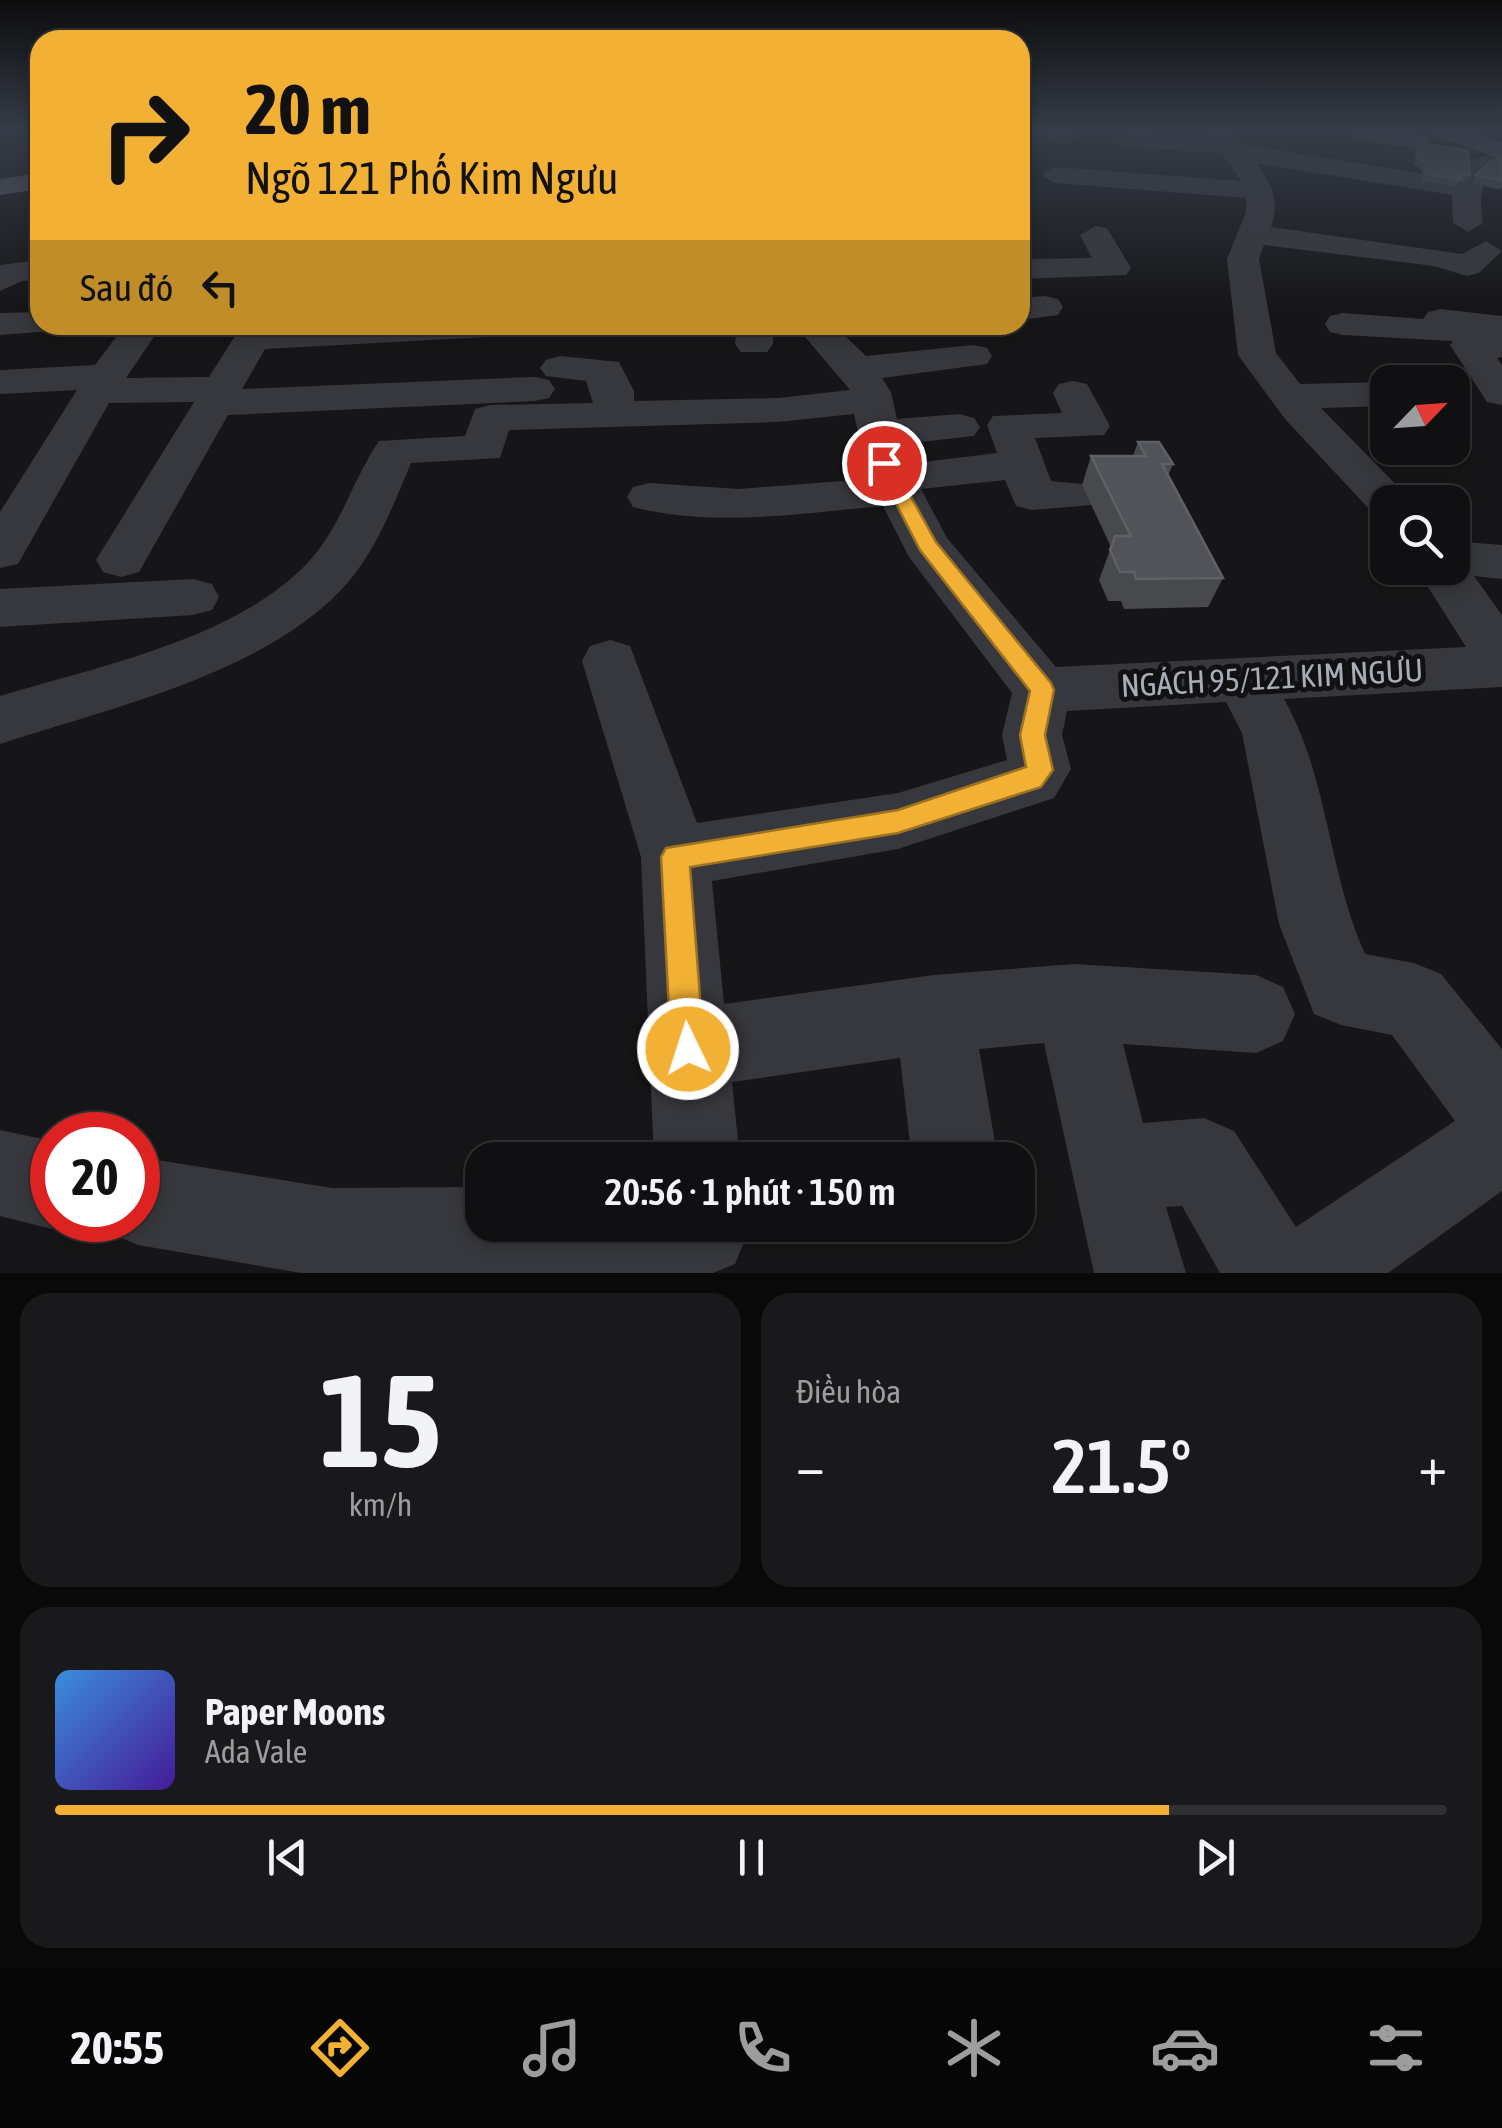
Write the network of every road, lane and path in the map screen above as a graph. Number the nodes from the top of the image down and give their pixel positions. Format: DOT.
graph roads {
  1 [pos="1238,189"];
  2 [pos="1467,189"];
  3 [pos="1475,189"];
  4 [pos="1260,191"];
  5 [pos="1502,197"];
  6 [pos="1430,216"];
  7 [pos="1466,220"];
  8 [pos="1243,229"];
  9 [pos="1096,236"];
  10 [pos="1494,262"];
  11 [pos="1030,268"];
  12 [pos="30,323"];
  13 [pos="0,324"];
  14 [pos="1344,324"];
  15 [pos="1488,325"];
  16 [pos="137,335"];
  17 [pos="254,335"];
  18 [pos="819,335"];
  19 [pos="973,356"];
  20 [pos="0,382"];
  21 [pos="102,384"];
  22 [pos="1074,393"];
  23 [pos="1501,393"];
  24 [pos="1370,394"];
  25 [pos="1470,394"];
  26 [pos="218,396"];
  27 [pos="1288,396"];
  28 [pos="613,414"];
  29 [pos="958,428"];
  30 [pos="879,434"];
  31 [pos="1023,464"];
  32 [pos="46,481"];
  33 [pos="1374,485"];
  34 [pos="0,486"];
  35 [pos="1077,496"];
  36 [pos="650,497"];
  37 [pos="0,552"];
  38 [pos="1470,559"];
  39 [pos="120,560"];
  40 [pos="1502,562"];
  41 [pos="1453,585"];
  42 [pos="193,598"];
  43 [pos="0,608"];
  44 [pos="1502,657"];
  45 [pos="610,661"];
  46 [pos="1502,666"];
  47 [pos="1244,680"];
  48 [pos="1042,690"];
  49 [pos="0,720"];
  50 [pos="676,857"];
  51 [pos="1074,1002"];
  52 [pos="934,1014"];
  53 [pos="1256,1014"];
  54 [pos="688,1049"];
  55 [pos="1502,1115"];
  56 [pos="1502,1140"];
  57 [pos="695,1142"];
  58 [pos="952,1142"];
  59 [pos="1111,1168"];
  60 [pos="0,1172"];
  61 [pos="30,1179"];
  62 [pos="160,1207"];
  63 [pos="465,1242"];
  64 [pos="328,1253"];
  65 [pos="1140,1273"];
  66 [pos="1272,1273"];
  67 [pos="1309,1273"];
  1 -- 4 [label="street"];
  2 -- 7 [label="street"];
  3 -- 5 [label="street"];
  4 -- 8 [label="street"];
  6 -- 7 [label="street"];
  7 -- 10 [label="street"];
  8 -- 10 [label="street"];
  8 -- 27 [label="street"];
  9 -- 11 [label="street"];
  12 -- 13 [label="street"];
  14 -- 15 [label="street"];
  15 -- 23 [label="street"];
  16 -- 21 [label="street"];
  17 -- 26 [label="street"];
  18 -- 30 [label="street"];
  19 -- 30 [label="street"];
  20 -- 21 [label="street"];
  21 -- 26 [label="street"];
  21 -- 32 [label="street"];
  22 -- 31 [label="street"];
  23 -- 25 [label="street"];
  24 -- 27 [label="street"];
  26 -- 28 [label="street"];
  26 -- 39 [label="street"];
  27 -- 33 [label="street"];
  28 -- 30 [label="street"];
  28 -- 49 [label="street"];
  29 -- 30 [label="street"];
  30 -- 31 [label="street"];
  30 -- 36 [label="street"];
  30 -- 48 [label="street"];
  31 -- 35 [label="street"];
  32 -- 34 [label="street"];
  32 -- 37 [label="street"];
  38 -- 40 [label="street"];
  41 -- 44 [label="street"];
  42 -- 43 [label="street"];
  45 -- 50 [label="street"];
  46 -- 47 [label="street, NGÁCH 95/121 KIM NGƯU"];
  47 -- 48 [label="street, NGÁCH 95/121 KIM NGƯU"];
  47 -- 55 [label="street"];
  48 -- 50 [label="street"];
  50 -- 54 [label="street"];
  51 -- 52 [label="street"];
  51 -- 53 [label="street"];
  51 -- 59 [label="street"];
  52 -- 54 [label="street"];
  52 -- 58 [label="street"];
  54 -- 57 [label="street"];
  56 -- 67 [label="street"];
  59 -- 65 [label="street"];
  59 -- 66 [label="street"];
  60 -- 61 [label="street"];
  62 -- 64 [label="street"];
  63 -- 64 [label="street"];
}
